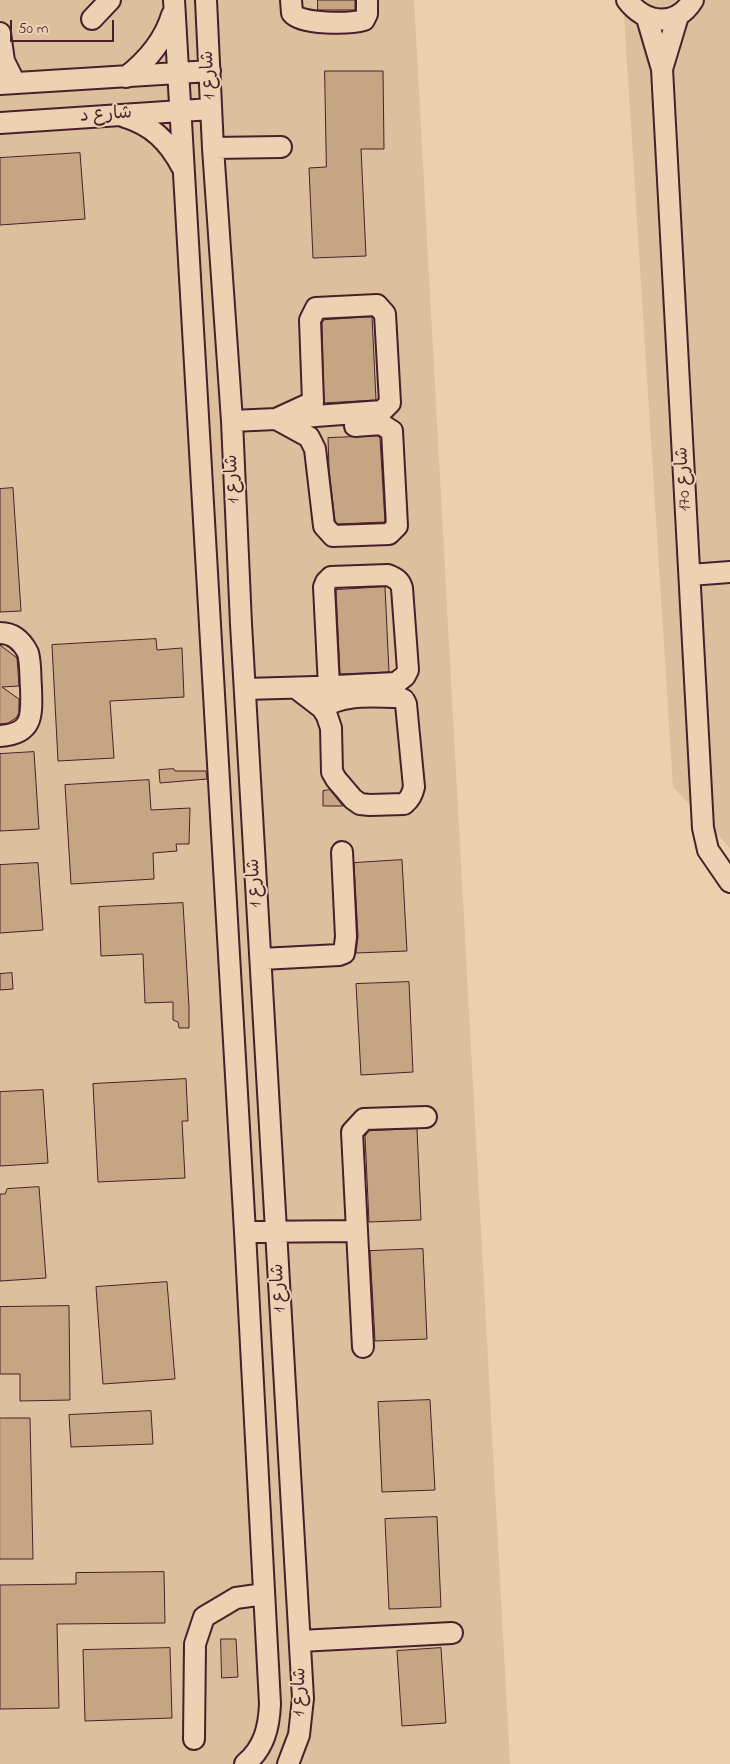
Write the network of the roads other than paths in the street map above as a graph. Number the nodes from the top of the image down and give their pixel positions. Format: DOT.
graph roads {
  1 [pos="110,0"];
  2 [pos="206,0"];
  3 [pos="291,0"];
  4 [pos="367,0"];
  5 [pos="627,0"];
  6 [pos="174,3"];
  7 [pos="691,5"];
  8 [pos="647,18"];
  9 [pos="92,19"];
  10 [pos="0,33"];
  11 [pos="662,69"];
  12 [pos="210,71"];
  13 [pos="178,74"];
  14 [pos="126,77"];
  15 [pos="8,84"];
  16 [pos="211,109"];
  17 [pos="180,111"];
  18 [pos="118,116"];
  19 [pos="0,123"];
  20 [pos="281,147"];
  21 [pos="214,148"];
  22 [pos="182,167"];
  23 [pos="276,419"];
  24 [pos="232,422"];
  25 [pos="298,429"];
  26 [pos="730,572"];
  27 [pos="690,575"];
  28 [pos="210,624"];
  29 [pos="241,624"];
  30 [pos="0,633"];
  31 [pos="329,687"];
  32 [pos="296,688"];
  33 [pos="245,689"];
  34 [pos="322,708"];
  35 [pos="0,736"];
  36 [pos="342,852"];
  37 [pos="730,882"];
  38 [pos="261,959"];
  39 [pos="426,1117"];
  40 [pos="276,1230"];
  41 [pos="357,1231"];
  42 [pos="246,1232"];
  43 [pos="363,1347"];
  44 [pos="264,1594"];
  45 [pos="452,1633"];
  46 [pos="300,1641"];
  47 [pos="194,1739"];
  48 [pos="250,1760"];
  49 [pos="288,1764"];
  1 -- 9 [label="street"];
  2 -- 12 [label="street, شارع 1"];
  3 -- 4 [label="street"];
  5 -- 8 [label="street"];
  6 -- 13 [label="street, شارع 1"];
  6 -- 14 [label="street"];
  7 -- 8 [label="street"];
  7 -- 11 [label="street, شارع 170"];
  8 -- 11 [label="street, شارع 170"];
  10 -- 15 [label="street"];
  11 -- 27 [label="street, شارع 170"];
  12 -- 13 [label="street"];
  12 -- 16 [label="street, شارع 1"];
  13 -- 14 [label="street"];
  13 -- 17 [label="street, شارع 1"];
  14 -- 15 [label="street"];
  16 -- 17 [label="street, شارع د"];
  16 -- 21 [label="street, شارع 1"];
  17 -- 18 [label="street, شارع د"];
  17 -- 22 [label="street, شارع 1"];
  18 -- 19 [label="street, شارع د"];
  18 -- 22 [label="street"];
  20 -- 21 [label="street"];
  21 -- 24 [label="street, شارع 1"];
  22 -- 28 [label="street, شارع 1"];
  23 -- 23 [label="street"];
  23 -- 24 [label="street"];
  23 -- 25 [label="street"];
  24 -- 29 [label="street, شارع 1"];
  25 -- 25 [label="street"];
  26 -- 27 [label="street"];
  27 -- 37 [label="street, شارع 170"];
  28 -- 29 [label="street"];
  28 -- 42 [label="street, شارع 1"];
  29 -- 33 [label="street, شارع 1"];
  30 -- 35 [label="street"];
  31 -- 31 [label="street"];
  31 -- 32 [label="street"];
  32 -- 33 [label="street"];
  32 -- 34 [label="street"];
  33 -- 38 [label="street, شارع 1"];
  34 -- 34 [label="street"];
  36 -- 38 [label="street"];
  38 -- 40 [label="street, شارع 1"];
  39 -- 41 [label="street"];
  40 -- 41 [label="street"];
  40 -- 42 [label="street"];
  40 -- 46 [label="street, شارع 1"];
  41 -- 43 [label="street"];
  42 -- 44 [label="street, شارع 1"];
  44 -- 47 [label="street"];
  44 -- 48 [label="street, شارع 1"];
  45 -- 46 [label="street"];
  46 -- 49 [label="street, شارع 1"];
}
